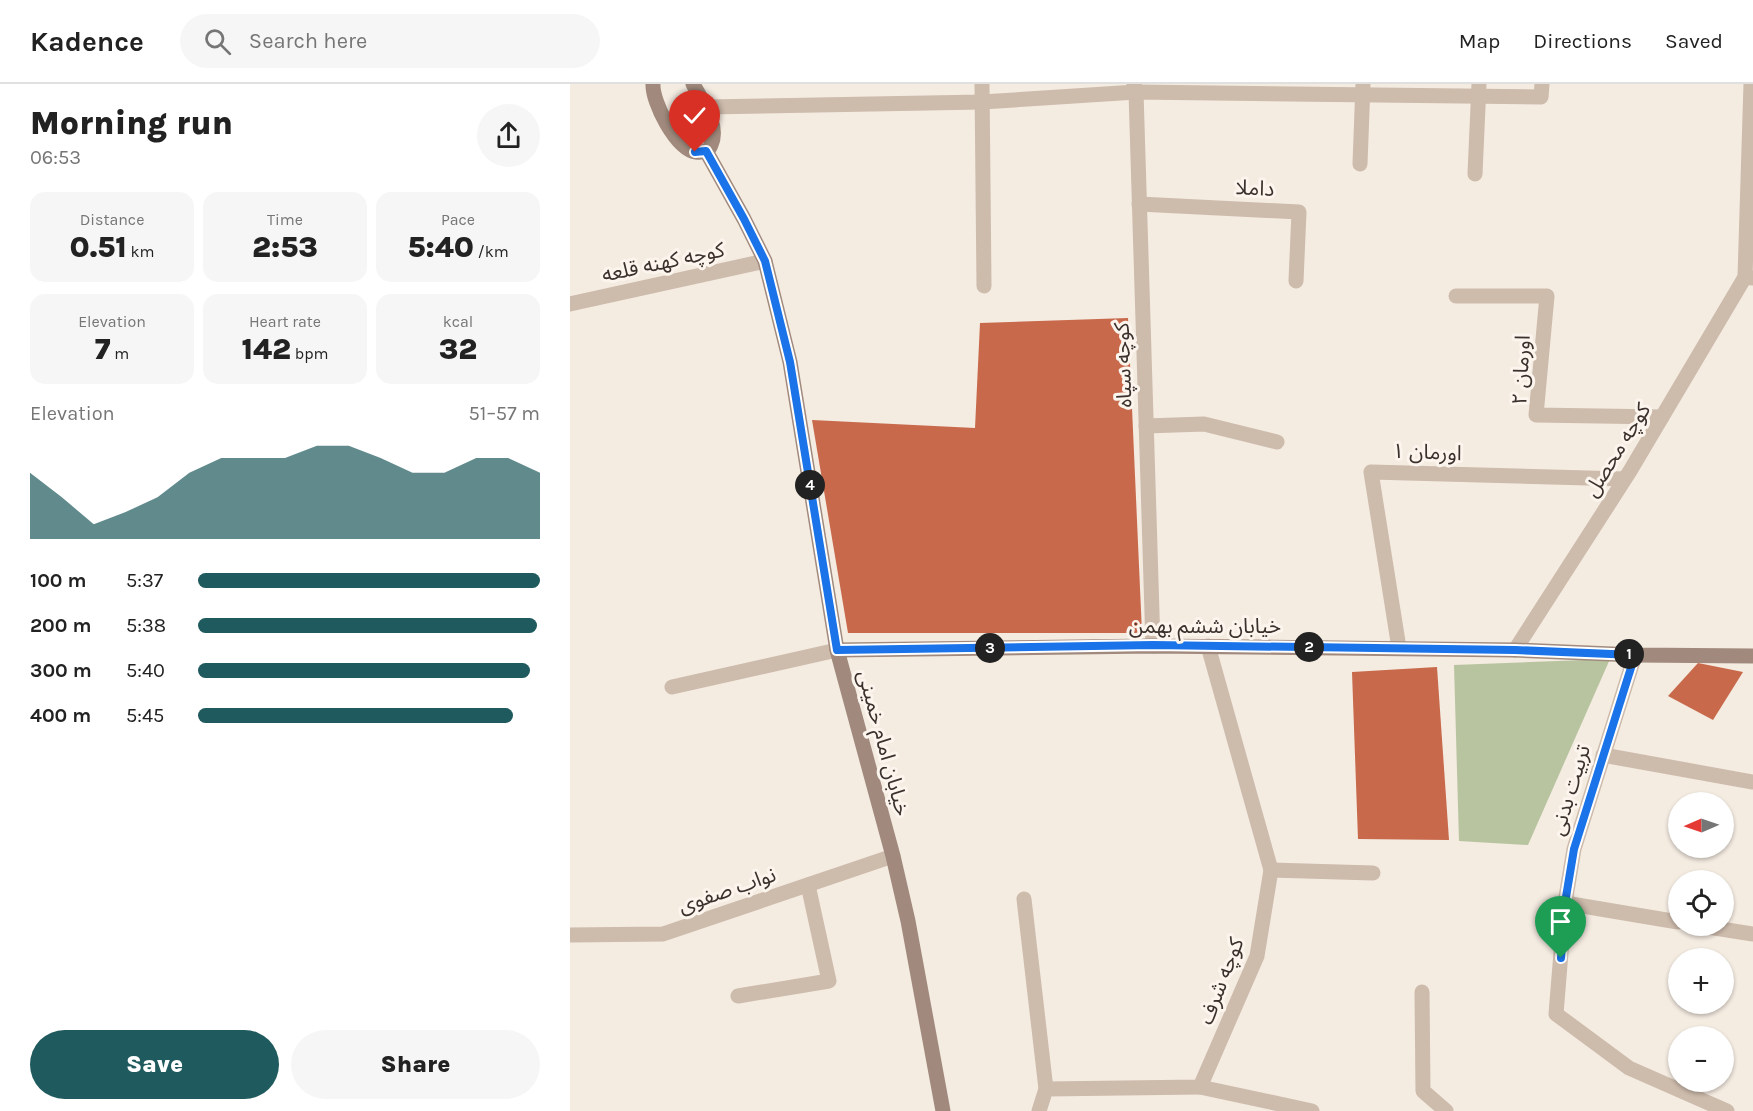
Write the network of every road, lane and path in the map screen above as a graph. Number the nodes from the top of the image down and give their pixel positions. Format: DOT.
graph roads {
  1 [pos="653,84"];
  2 [pos="693,84"];
  3 [pos="982,84"];
  4 [pos="1542,84"];
  5 [pos="1751,84"];
  6 [pos="1135,88"];
  7 [pos="1362,89"];
  8 [pos="1479,90"];
  9 [pos="982,102"];
  10 [pos="706,107"];
  11 [pos="706,151"];
  12 [pos="1360,164"];
  13 [pos="1475,174"];
  14 [pos="1139,204"];
  15 [pos="765,261"];
  16 [pos="1749,277"];
  17 [pos="1296,281"];
  18 [pos="984,286"];
  19 [pos="1456,296"];
  20 [pos="570,304"];
  21 [pos="1662,417"];
  22 [pos="1146,426"];
  23 [pos="1277,442"];
  24 [pos="1624,479"];
  25 [pos="1153,645"];
  26 [pos="1208,646"];
  27 [pos="1399,648"];
  28 [pos="837,650"];
  29 [pos="1515,650"];
  30 [pos="1635,655"];
  31 [pos="1753,656"];
  32 [pos="672,687"];
  33 [pos="1603,755"];
  34 [pos="1753,782"];
  35 [pos="893,856"];
  36 [pos="1272,870"];
  37 [pos="1373,873"];
  38 [pos="808,885"];
  39 [pos="1024,899"];
  40 [pos="1565,903"];
  41 [pos="1668,920"];
  42 [pos="1734,931"];
  43 [pos="1753,934"];
  44 [pos="570,935"];
  45 [pos="1422,992"];
  46 [pos="738,996"];
  47 [pos="1200,1087"];
  48 [pos="1046,1089"];
  49 [pos="943,1111"];
  50 [pos="1039,1111"];
  51 [pos="1312,1111"];
  52 [pos="1446,1111"];
  53 [pos="1727,1111"];
  1 -- 11 [label="main road"];
  2 -- 10 [label="main road"];
  3 -- 9 [label="street"];
  4 -- 8 [label="street"];
  5 -- 16 [label="street"];
  6 -- 7 [label="street"];
  6 -- 9 [label="street"];
  6 -- 14 [label="street, کوچه سپاه"];
  7 -- 8 [label="street"];
  7 -- 12 [label="street"];
  8 -- 13 [label="street"];
  9 -- 10 [label="street"];
  9 -- 18 [label="street"];
  10 -- 11 [label="main road"];
  11 -- 15 [label="main road, خیابان امام خمینی"];
  14 -- 17 [label="street, داملا"];
  14 -- 22 [label="street, کوچه سپاه"];
  15 -- 20 [label="street, کوچه کهنه قلعه"];
  15 -- 28 [label="main road, خیابان امام خمینی"];
  16 -- 21 [label="street, کوچه محصل"];
  19 -- 21 [label="street, اورمان ۲"];
  21 -- 24 [label="street, کوچه محصل"];
  22 -- 23 [label="street"];
  22 -- 25 [label="street, کوچه سپاه"];
  24 -- 27 [label="street, اورمان ۱"];
  24 -- 29 [label="street, کوچه محصل"];
  25 -- 26 [label="main road, خیابان ششم بهمن"];
  25 -- 28 [label="main road, خیابان ششم بهمن"];
  26 -- 27 [label="main road, خیابان ششم بهمن"];
  26 -- 36 [label="street, کوچه شرف"];
  27 -- 29 [label="main road, خیابان ششم بهمن"];
  28 -- 32 [label="street"];
  28 -- 35 [label="main road, خیابان امام خمینی"];
  29 -- 30 [label="main road, خیابان ششم بهمن"];
  30 -- 31 [label="main road, خیابان ششم بهمن"];
  30 -- 33 [label="street, تربیت بدنی"];
  33 -- 34 [label="street"];
  33 -- 40 [label="street, تربیت بدنی"];
  35 -- 38 [label="street, نواب صفوی"];
  35 -- 49 [label="main road, خیابان امام خمینی"];
  36 -- 37 [label="street"];
  36 -- 47 [label="street, کوچه شرف"];
  38 -- 44 [label="street, نواب صفوی"];
  38 -- 46 [label="street"];
  39 -- 48 [label="street"];
  40 -- 41 [label="street"];
  40 -- 53 [label="street, تربیت بدنی"];
  42 -- 43 [label="street"];
  45 -- 52 [label="street"];
  47 -- 48 [label="street"];
  47 -- 51 [label="street"];
  48 -- 50 [label="street"];
}
